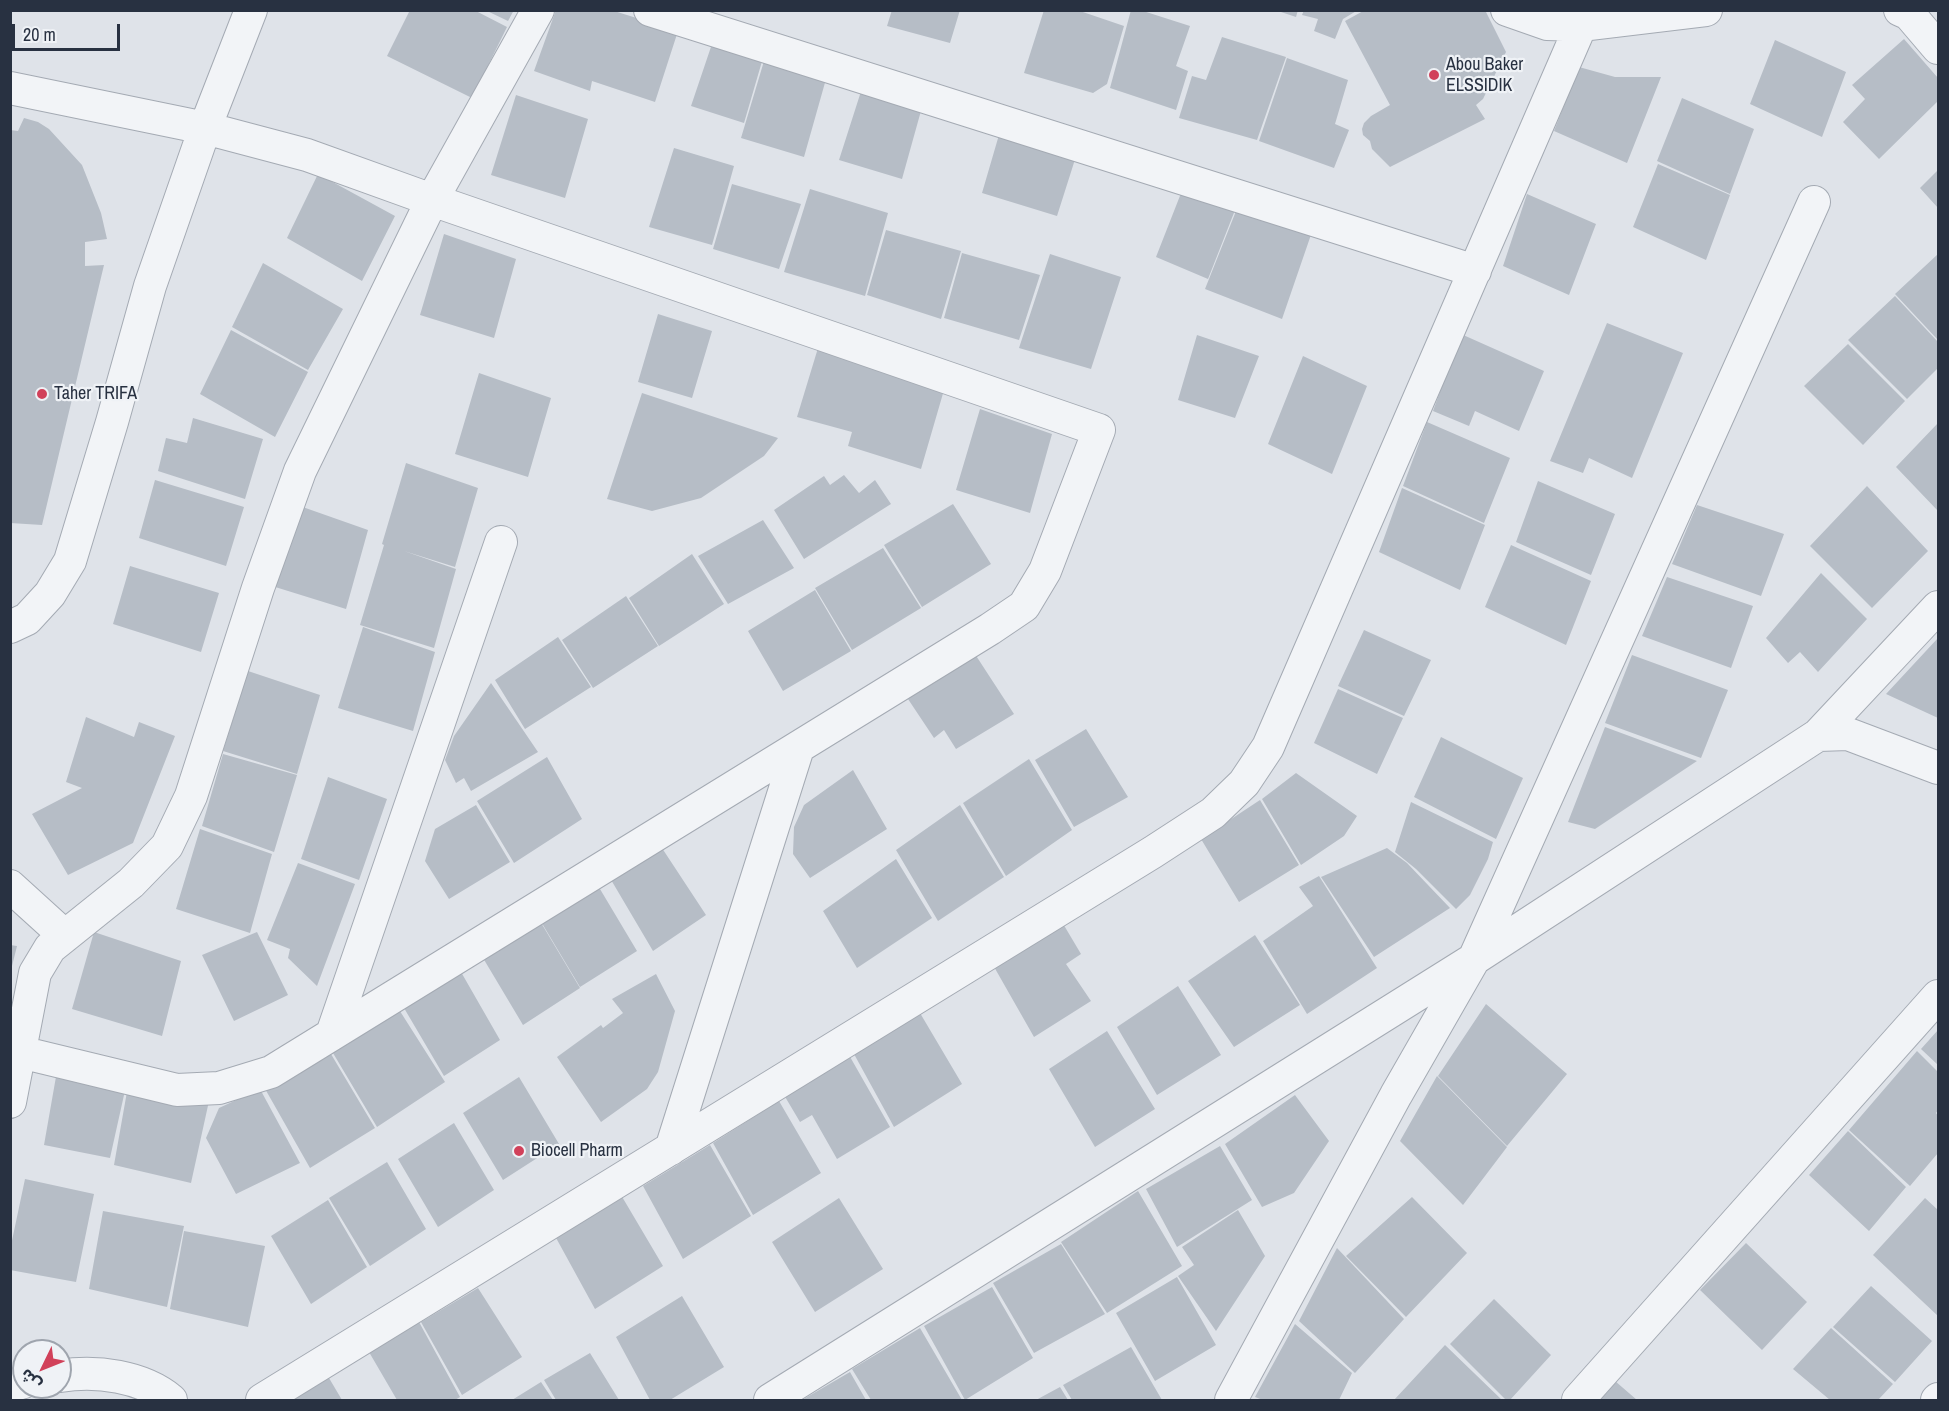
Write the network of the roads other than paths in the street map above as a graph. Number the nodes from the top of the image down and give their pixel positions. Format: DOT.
graph roads {
  1 [pos="251,10"];
  2 [pos="538,10"];
  3 [pos="650,10"];
  4 [pos="1507,10"];
  5 [pos="1706,10"];
  6 [pos="1900,10"];
  7 [pos="1581,26"];
  8 [pos="1938,48"];
  9 [pos="10,88"];
  10 [pos="205,128"];
  11 [pos="432,200"];
  12 [pos="1814,201"];
  13 [pos="1475,271"];
  14 [pos="501,542"];
  15 [pos="1938,607"];
  16 [pos="10,627"];
  17 [pos="1818,735"];
  18 [pos="798,748"];
  19 [pos="1938,768"];
  20 [pos="10,886"];
  21 [pos="65,936"];
  22 [pos="1474,959"];
  23 [pos="1938,996"];
  24 [pos="332,1034"];
  25 [pos="20,1052"];
  26 [pos="10,1102"];
  27 [pos="671,1149"];
  28 [pos="72,1374"];
  29 [pos="171,1401"];
  30 [pos="262,1401"];
  31 [pos="770,1401"];
  32 [pos="1231,1401"];
  33 [pos="1578,1401"];
  1 -- 10 [label="street"];
  2 -- 11 [label="street"];
  3 -- 13 [label="street"];
  4 -- 7 [label="street"];
  5 -- 7 [label="street"];
  6 -- 8 [label="street"];
  7 -- 13 [label="street"];
  9 -- 10 [label="street"];
  10 -- 11 [label="street"];
  10 -- 16 [label="street"];
  11 -- 18 [label="street"];
  11 -- 21 [label="street"];
  12 -- 22 [label="street"];
  13 -- 27 [label="street"];
  14 -- 24 [label="street"];
  15 -- 17 [label="street"];
  17 -- 19 [label="street"];
  17 -- 22 [label="street"];
  18 -- 24 [label="street"];
  18 -- 27 [label="street"];
  20 -- 21 [label="street"];
  21 -- 25 [label="street"];
  22 -- 31 [label="street"];
  22 -- 32 [label="street"];
  23 -- 33 [label="street"];
  24 -- 25 [label="street"];
  25 -- 26 [label="street"];
  27 -- 30 [label="street"];
  28 -- 29 [label="street"];
}
